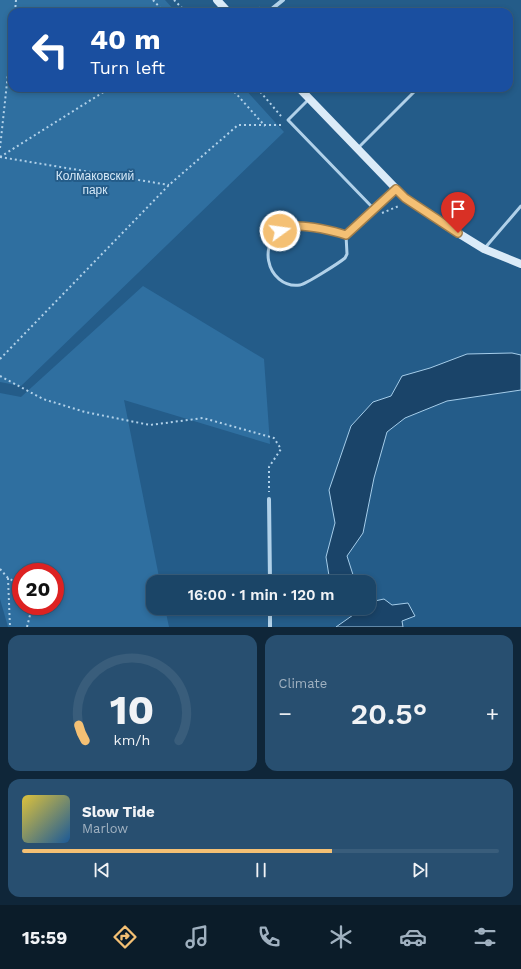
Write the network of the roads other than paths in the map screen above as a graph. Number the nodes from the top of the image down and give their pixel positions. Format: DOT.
graph roads {
  1 [pos="217,0"];
  2 [pos="283,0"];
  3 [pos="224,8"];
  4 [pos="273,8"];
  5 [pos="304,92"];
  6 [pos="414,92"];
  7 [pos="310,99"];
  8 [pos="357,149"];
  9 [pos="396,189"];
  10 [pos="521,206"];
  11 [pos="374,209"];
  12 [pos="346,235"];
  13 [pos="484,248"];
  14 [pos="521,264"];
  15 [pos="269,499"];
  16 [pos="270,575"];
  17 [pos="270,615"];
  18 [pos="270,627"];
  1 -- 3 [label="street"];
  2 -- 4 [label="street"];
  5 -- 7 [label="street"];
  6 -- 8 [label="lane"];
  7 -- 8 [label="street"];
  7 -- 11 [label="lane"];
  8 -- 9 [label="street"];
  9 -- 11 [label="lane"];
  9 -- 13 [label="street"];
  10 -- 13 [label="lane"];
  11 -- 12 [label="lane"];
  12 -- 12 [label="lane"];
  13 -- 14 [label="street"];
  15 -- 16 [label="street"];
  17 -- 18 [label="street"];
}
